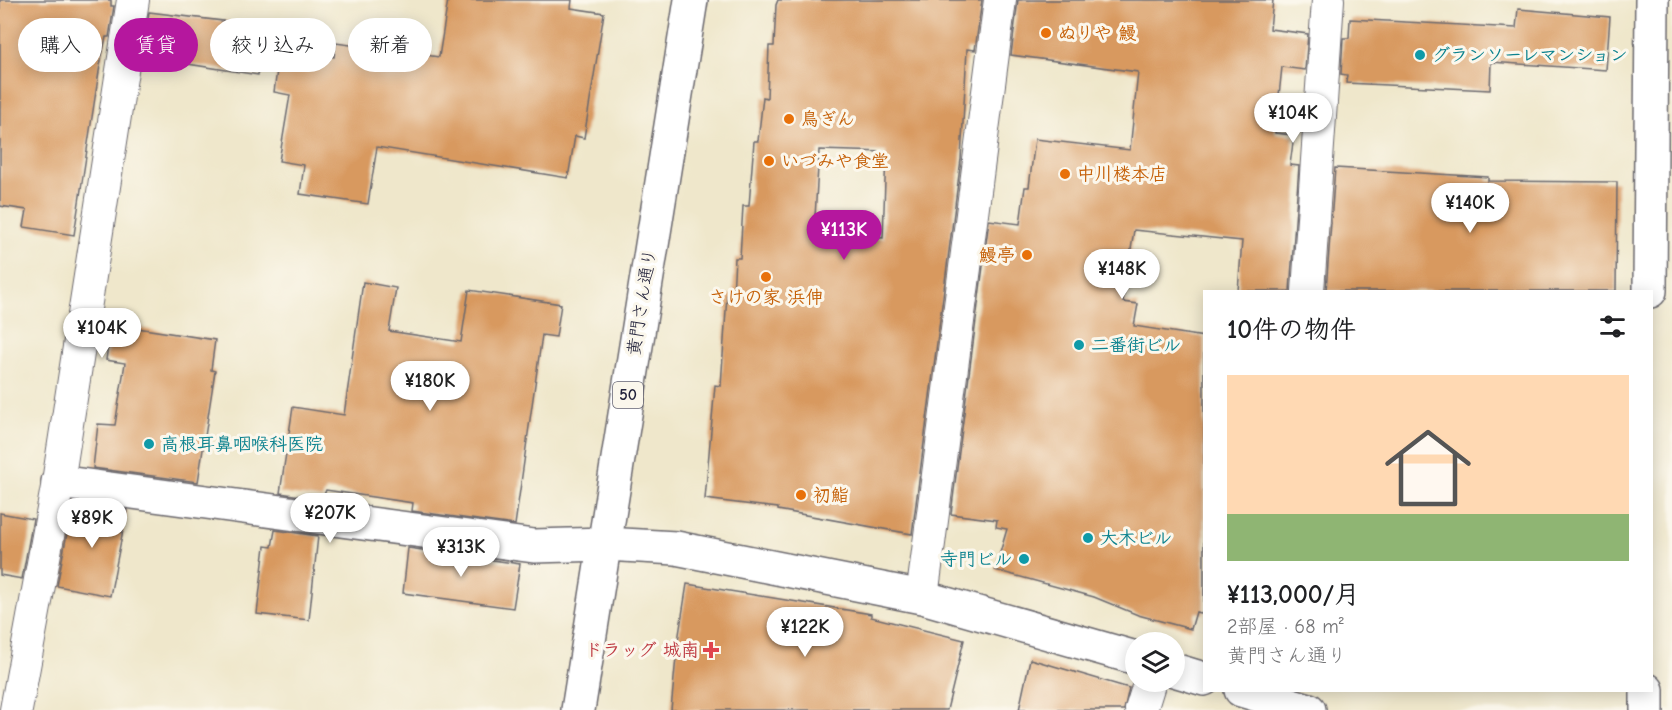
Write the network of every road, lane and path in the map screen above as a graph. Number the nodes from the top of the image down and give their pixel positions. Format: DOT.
graph roads {
  1 [pos="133,0"];
  2 [pos="691,0"];
  3 [pos="1000,0"];
  4 [pos="1328,0"];
  5 [pos="1652,0"];
  6 [pos="1308,290"];
  7 [pos="1650,290"];
  8 [pos="58,482"];
  9 [pos="605,544"];
  10 [pos="922,597"];
  11 [pos="13,648"];
  12 [pos="1125,655"];
  13 [pos="1185,673"];
  14 [pos="1203,679"];
  15 [pos="1147,692"];
  16 [pos="1250,692"];
  17 [pos="1647,692"];
  18 [pos="16,710"];
  19 [pos="578,710"];
  20 [pos="1141,710"];
  21 [pos="1309,710"];
  22 [pos="1647,710"];
  1 -- 8 [label="street"];
  2 -- 9 [label="main road, 黄門さん通り / 50"];
  3 -- 10 [label="street"];
  4 -- 6 [label="street"];
  5 -- 7 [label="main road"];
  8 -- 9 [label="main road"];
  8 -- 11 [label="street"];
  9 -- 10 [label="main road"];
  9 -- 19 [label="main road, 黄門さん通り / 50"];
  10 -- 12 [label="main road"];
  11 -- 18 [label="street"];
  13 -- 14 [label="main road"];
  15 -- 20 [label="street"];
  16 -- 21 [label="main road"];
  17 -- 22 [label="main road"];
}
